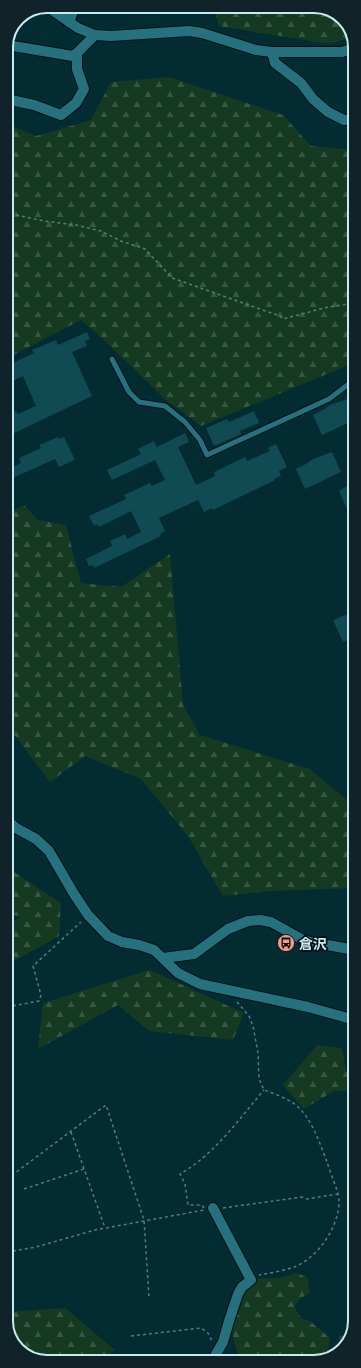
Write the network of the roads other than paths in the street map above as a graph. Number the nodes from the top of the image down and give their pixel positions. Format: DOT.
graph roads {
  1 [pos="56,13"];
  2 [pos="72,13"];
  3 [pos="69,22"];
  4 [pos="95,35"];
  5 [pos="13,45"];
  6 [pos="348,50"];
  7 [pos="272,52"];
  8 [pos="77,53"];
  9 [pos="13,100"];
  10 [pos="348,120"];
  11 [pos="112,360"];
  12 [pos="348,385"];
  13 [pos="13,825"];
  14 [pos="348,949"];
  15 [pos="163,958"];
  16 [pos="348,1018"];
  17 [pos="209,1209"];
  18 [pos="216,1355"];
  1 -- 3 [label="street"];
  2 -- 3 [label="street"];
  3 -- 4 [label="street"];
  4 -- 7 [label="street"];
  4 -- 8 [label="street"];
  5 -- 8 [label="street"];
  6 -- 7 [label="street"];
  7 -- 10 [label="street"];
  8 -- 9 [label="street"];
  11 -- 12 [label="lane"];
  13 -- 15 [label="street"];
  14 -- 15 [label="street"];
  15 -- 16 [label="street"];
  17 -- 18 [label="street"];
}
